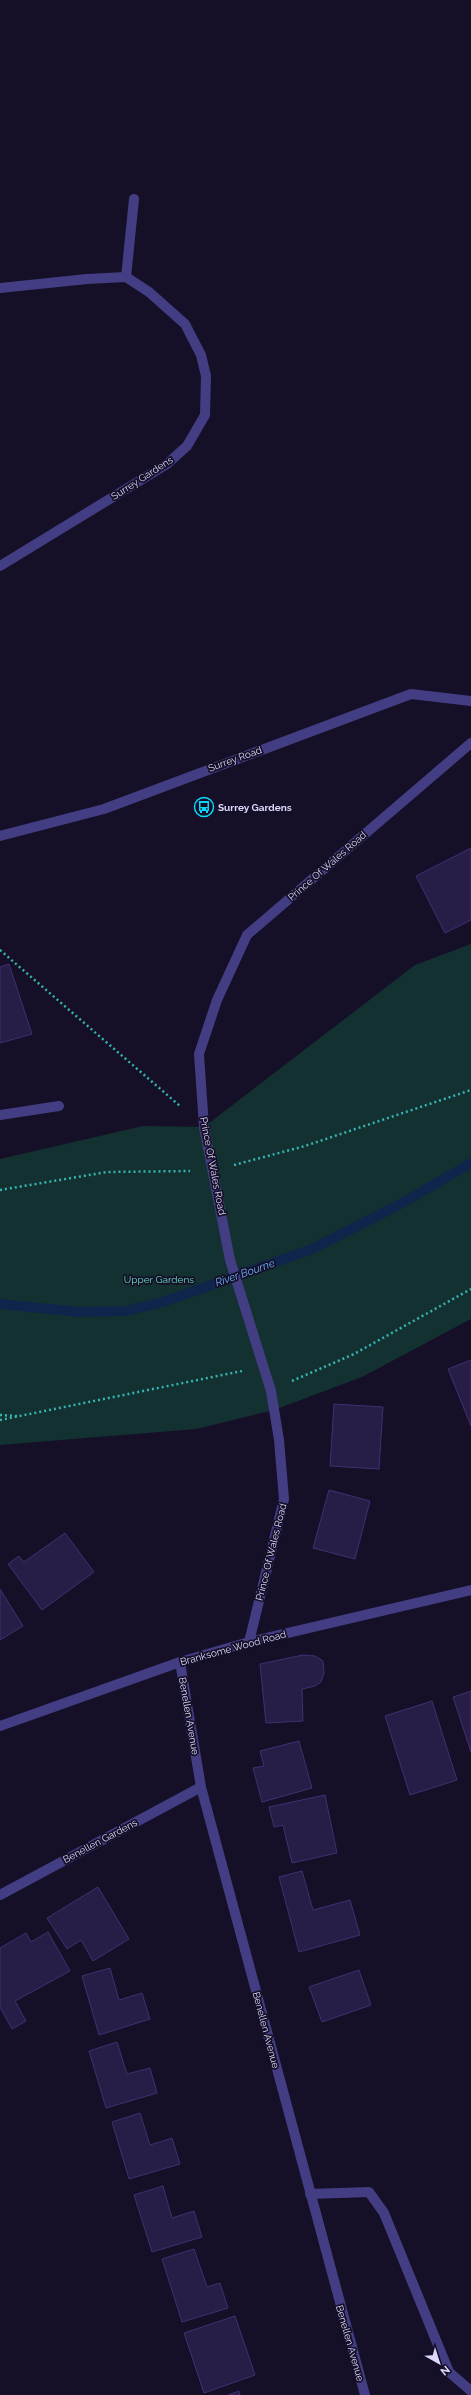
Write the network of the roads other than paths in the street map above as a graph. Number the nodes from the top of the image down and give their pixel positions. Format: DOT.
graph roads {
  1 [pos="134,199"];
  2 [pos="126,277"];
  3 [pos="0,288"];
  4 [pos="0,566"];
  5 [pos="471,701"];
  6 [pos="471,743"];
  7 [pos="0,836"];
  8 [pos="59,1106"];
  9 [pos="0,1115"];
  10 [pos="471,1590"];
  11 [pos="249,1642"];
  12 [pos="180,1662"];
  13 [pos="0,1726"];
  14 [pos="201,1787"];
  15 [pos="0,1895"];
  16 [pos="310,2194"];
  17 [pos="471,2392"];
  18 [pos="365,2395"];
  1 -- 2 [label="street"];
  2 -- 3 [label="street"];
  2 -- 4 [label="street, Surrey Gardens"];
  5 -- 7 [label="street, Surrey Road"];
  6 -- 11 [label="street, Prince Of Wales Road"];
  8 -- 9 [label="street"];
  10 -- 11 [label="street, Branksome Wood Road"];
  11 -- 12 [label="street, Branksome Wood Road"];
  12 -- 13 [label="street, Branksome Wood Road"];
  12 -- 14 [label="street, Benellen Avenue"];
  14 -- 15 [label="street, Benellen Gardens"];
  14 -- 16 [label="street, Benellen Avenue"];
  16 -- 17 [label="street"];
  16 -- 18 [label="street, Benellen Avenue"];
}
